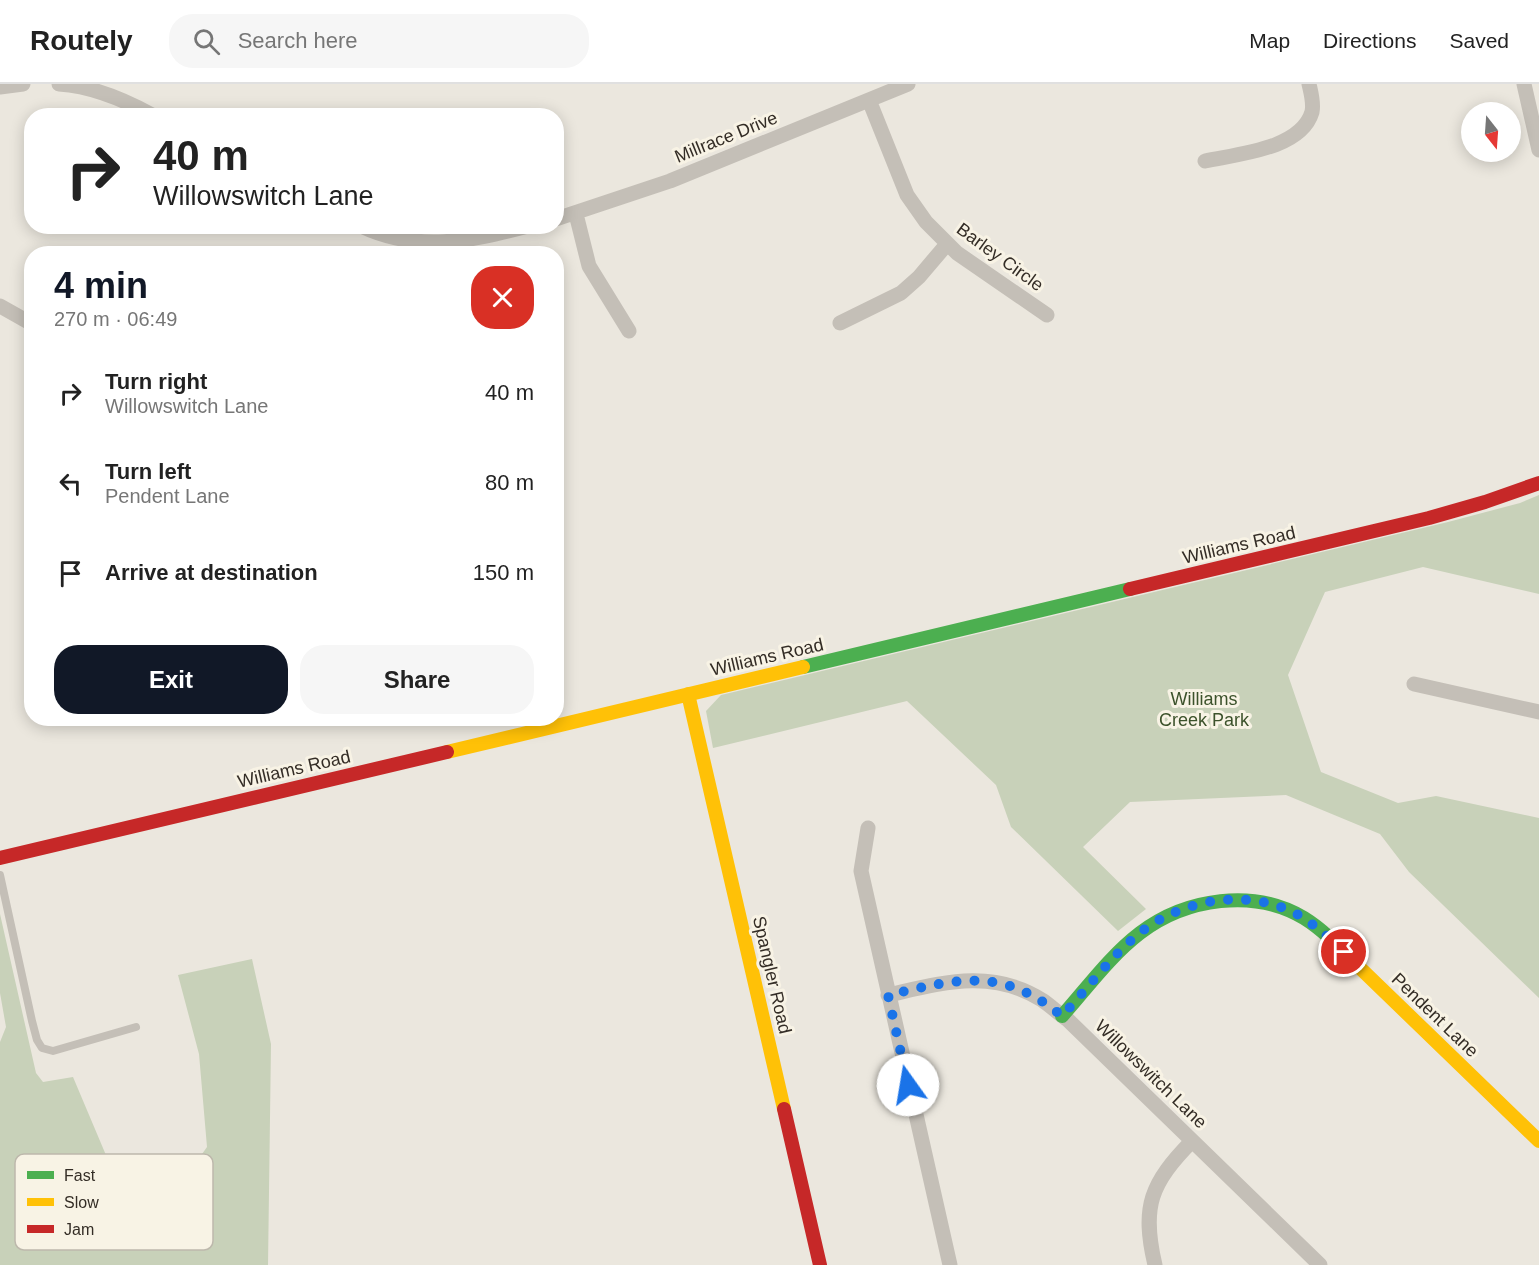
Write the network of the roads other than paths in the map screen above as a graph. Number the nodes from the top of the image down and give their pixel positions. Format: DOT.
graph roads {
  1 [pos="23,84"];
  2 [pos="59,84"];
  3 [pos="71,84"];
  4 [pos="908,84"];
  5 [pos="1309,84"];
  6 [pos="1524,84"];
  7 [pos="0,87"];
  8 [pos="869,100"];
  9 [pos="137,108"];
  10 [pos="1539,150"];
  11 [pos="1205,161"];
  12 [pos="576,214"];
  13 [pos="564,217"];
  14 [pos="383,234"];
  15 [pos="495,234"];
  16 [pos="947,244"];
  17 [pos="0,306"];
  18 [pos="1047,315"];
  19 [pos="24,320"];
  20 [pos="840,323"];
  21 [pos="629,332"];
  22 [pos="1539,483"];
  23 [pos="1414,684"];
  24 [pos="688,694"];
  25 [pos="1539,712"];
  26 [pos="564,724"];
  27 [pos="554,726"];
  28 [pos="868,828"];
  29 [pos="0,858"];
  30 [pos="0,875"];
  31 [pos="888,995"];
  32 [pos="1062,1016"];
  33 [pos="136,1027"];
  34 [pos="1192,1141"];
  35 [pos="1539,1141"];
  36 [pos="820,1265"];
  37 [pos="950,1265"];
  38 [pos="1155,1265"];
  39 [pos="1320,1265"];
  1 -- 7 [label="street"];
  2 -- 3 [label="street"];
  3 -- 9 [label="street"];
  4 -- 8 [label="street, Millrace Drive"];
  5 -- 11 [label="street"];
  6 -- 10 [label="street"];
  8 -- 12 [label="street, Millrace Drive"];
  8 -- 16 [label="street, Barley Circle"];
  12 -- 13 [label="street, Millrace Drive"];
  12 -- 21 [label="street"];
  14 -- 15 [label="street"];
  16 -- 18 [label="street, Barley Circle"];
  16 -- 20 [label="street"];
  17 -- 19 [label="street"];
  22 -- 24 [label="main road, Williams Road"];
  23 -- 25 [label="street"];
  24 -- 26 [label="main road, Williams Road"];
  24 -- 36 [label="main road, Spangler Road"];
  27 -- 29 [label="main road, Williams Road"];
  28 -- 31 [label="street"];
  30 -- 33 [label="lane"];
  31 -- 32 [label="street, Willowswitch Lane"];
  31 -- 37 [label="street"];
  32 -- 34 [label="street, Willowswitch Lane"];
  32 -- 35 [label="main road, Pendent Lane"];
  34 -- 38 [label="street"];
  34 -- 39 [label="street, Willowswitch Lane"];
}
